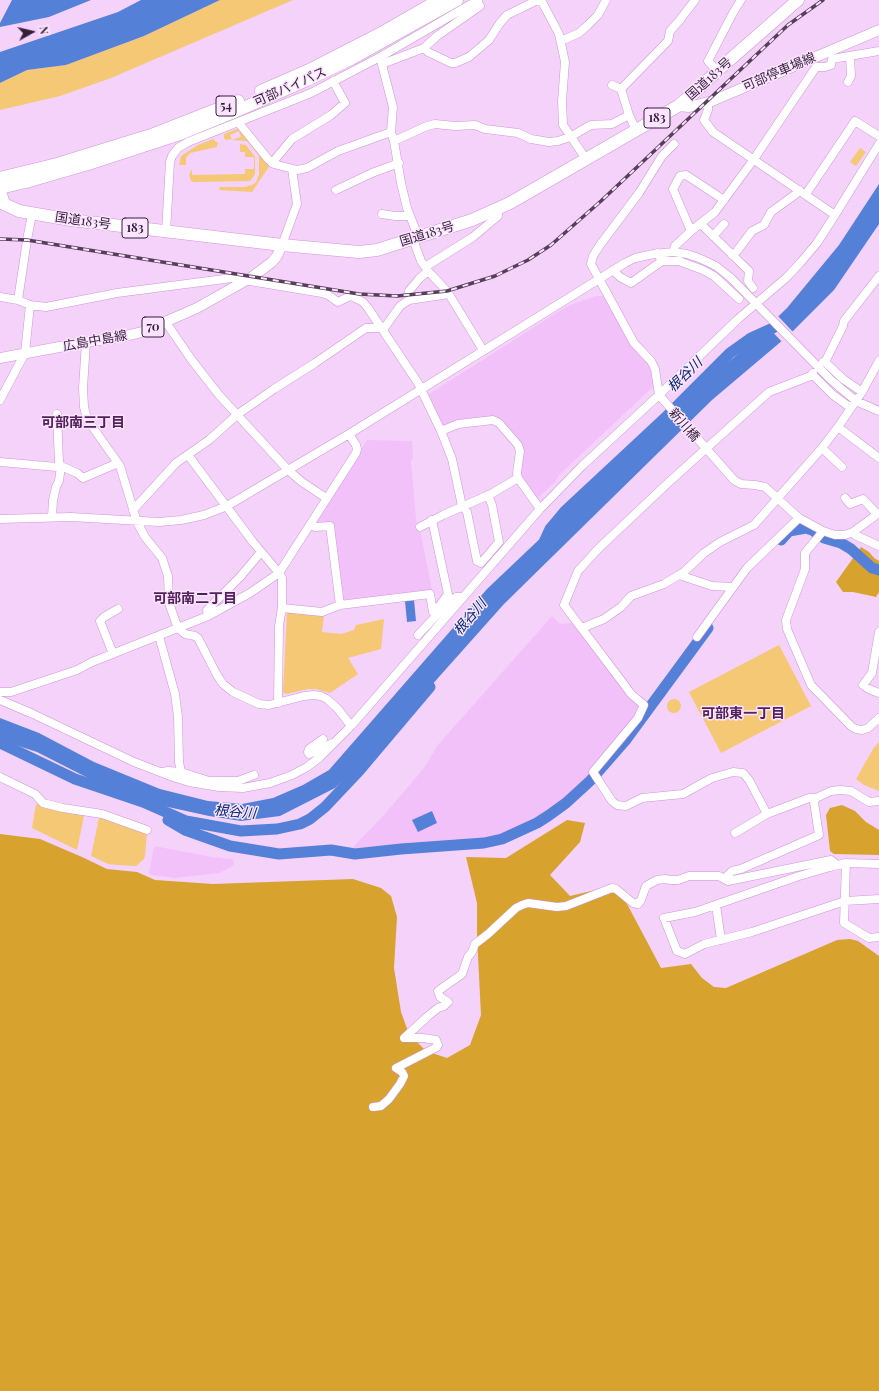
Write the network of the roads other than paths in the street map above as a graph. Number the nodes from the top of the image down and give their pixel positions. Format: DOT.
graph roads {
  1 [pos="439,0"];
  2 [pos="478,0"];
  3 [pos="538,0"];
  4 [pos="541,0"];
  5 [pos="606,0"];
  6 [pos="695,0"];
  7 [pos="741,0"];
  8 [pos="798,0"];
  9 [pos="459,10"];
  10 [pos="879,30"];
  11 [pos="561,42"];
  12 [pos="424,48"];
  13 [pos="879,51"];
  14 [pos="850,56"];
  15 [pos="381,60"];
  16 [pos="717,71"];
  17 [pos="333,81"];
  18 [pos="848,82"];
  19 [pos="612,85"];
  20 [pos="621,89"];
  21 [pos="708,102"];
  22 [pos="678,106"];
  23 [pos="629,115"];
  24 [pos="238,122"];
  25 [pos="636,130"];
  26 [pos="391,132"];
  27 [pos="879,136"];
  28 [pos="570,137"];
  29 [pos="394,141"];
  30 [pos="674,144"];
  31 [pos="879,144"];
  32 [pos="586,159"];
  33 [pos="754,159"];
  34 [pos="272,163"];
  35 [pos="399,163"];
  36 [pos="292,169"];
  37 [pos="0,178"];
  38 [pos="0,190"];
  39 [pos="336,190"];
  40 [pos="802,192"];
  41 [pos="724,200"];
  42 [pos="497,209"];
  43 [pos="32,214"];
  44 [pos="382,214"];
  45 [pos="835,215"];
  46 [pos="410,216"];
  47 [pos="701,224"];
  48 [pos="724,224"];
  49 [pos="691,231"];
  50 [pos="166,232"];
  51 [pos="713,236"];
  52 [pos="414,239"];
  53 [pos="282,245"];
  54 [pos="673,252"];
  55 [pos="732,255"];
  56 [pos="659,257"];
  57 [pos="426,269"];
  58 [pos="613,270"];
  59 [pos="879,276"];
  60 [pos="599,279"];
  61 [pos="245,281"];
  62 [pos="753,288"];
  63 [pos="409,291"];
  64 [pos="449,294"];
  65 [pos="0,297"];
  66 [pos="739,299"];
  67 [pos="18,300"];
  68 [pos="30,305"];
  69 [pos="758,305"];
  70 [pos="165,321"];
  71 [pos="382,328"];
  72 [pos="86,342"];
  73 [pos="483,350"];
  74 [pos="25,353"];
  75 [pos="0,358"];
  76 [pos="879,361"];
  77 [pos="421,390"];
  78 [pos="862,392"];
  79 [pos="662,399"];
  80 [pos="0,400"];
  81 [pos="856,401"];
  82 [pos="851,408"];
  83 [pos="879,411"];
  84 [pos="57,414"];
  85 [pos="238,414"];
  86 [pos="838,428"];
  87 [pos="441,431"];
  88 [pos="349,434"];
  89 [pos="822,448"];
  90 [pos="705,449"];
  91 [pos="188,455"];
  92 [pos="879,458"];
  93 [pos="0,462"];
  94 [pos="118,463"];
  95 [pos="60,466"];
  96 [pos="842,467"];
  97 [pos="288,470"];
  98 [pos="518,478"];
  99 [pos="488,496"];
  100 [pos="326,498"];
  101 [pos="778,498"];
  102 [pos="845,498"];
  103 [pos="227,506"];
  104 [pos="462,506"];
  105 [pos="540,508"];
  106 [pos="133,510"];
  107 [pos="878,514"];
  108 [pos="52,517"];
  109 [pos="799,518"];
  110 [pos="0,519"];
  111 [pos="432,520"];
  112 [pos="137,522"];
  113 [pos="310,524"];
  114 [pos="420,527"];
  115 [pos="853,532"];
  116 [pos="820,534"];
  117 [pos="879,546"];
  118 [pos="261,552"];
  119 [pos="279,573"];
  120 [pos="679,575"];
  121 [pos="733,586"];
  122 [pos="462,597"];
  123 [pos="340,605"];
  124 [pos="282,608"];
  125 [pos="118,609"];
  126 [pos="436,615"];
  127 [pos="208,616"];
  128 [pos="178,628"];
  129 [pos="582,628"];
  130 [pos="879,632"];
  131 [pos="418,635"];
  132 [pos="159,636"];
  133 [pos="697,637"];
  134 [pos="113,654"];
  135 [pos="0,692"];
  136 [pos="879,693"];
  137 [pos="0,700"];
  138 [pos="278,703"];
  139 [pos="879,718"];
  140 [pos="352,726"];
  141 [pos="323,739"];
  142 [pos="338,741"];
  143 [pos="159,772"];
  144 [pos="181,772"];
  145 [pos="254,775"];
  146 [pos="0,777"];
  147 [pos="208,783"];
  148 [pos="816,798"];
  149 [pos="879,801"];
  150 [pos="767,814"];
  151 [pos="147,830"];
  152 [pos="735,833"];
  153 [pos="842,864"];
  154 [pos="879,864"];
  155 [pos="724,879"];
  156 [pos="879,899"];
  157 [pos="845,901"];
  158 [pos="716,905"];
  159 [pos="879,937"];
  160 [pos="721,940"];
  161 [pos="373,1107"];
  1 -- 37 [label="highway, 可部バイパス / 54"];
  2 -- 9 [label="street"];
  3 -- 12 [label="street"];
  4 -- 11 [label="street"];
  5 -- 11 [label="street"];
  6 -- 20 [label="street"];
  7 -- 16 [label="street"];
  8 -- 16 [label="highway, 国道183号 / 183"];
  9 -- 12 [label="street"];
  9 -- 15 [label="street"];
  9 -- 38 [label="highway, 可部バイパス / 54"];
  10 -- 21 [label="main road, 可部停車場線"];
  11 -- 28 [label="street"];
  12 -- 15 [label="street"];
  13 -- 14 [label="street"];
  14 -- 18 [label="street"];
  14 -- 33 [label="street"];
  15 -- 17 [label="street"];
  15 -- 26 [label="street"];
  16 -- 22 [label="highway, 国道183号 / 183"];
  17 -- 24 [label="street"];
  17 -- 34 [label="street"];
  19 -- 20 [label="street"];
  20 -- 23 [label="street"];
  21 -- 22 [label="main road, 可部停車場線"];
  21 -- 33 [label="street"];
  22 -- 25 [label="highway, 国道183号 / 183"];
  23 -- 25 [label="street"];
  23 -- 28 [label="street"];
  24 -- 34 [label="street"];
  24 -- 50 [label="street"];
  25 -- 32 [label="highway, 国道183号 / 183"];
  26 -- 29 [label="street"];
  26 -- 36 [label="street"];
  27 -- 40 [label="street"];
  28 -- 29 [label="street"];
  28 -- 32 [label="street"];
  29 -- 35 [label="street"];
  30 -- 60 [label="street"];
  31 -- 45 [label="street"];
  32 -- 42 [label="highway, 国道183号 / 183"];
  33 -- 40 [label="street"];
  33 -- 41 [label="street"];
  34 -- 36 [label="street"];
  35 -- 39 [label="street"];
  35 -- 46 [label="street"];
  36 -- 53 [label="street"];
  38 -- 43 [label="highway, 国道183号 / 183"];
  40 -- 45 [label="street"];
  40 -- 55 [label="street"];
  41 -- 47 [label="street"];
  41 -- 49 [label="street"];
  42 -- 52 [label="highway, 国道183号 / 183"];
  42 -- 57 [label="street"];
  43 -- 50 [label="highway, 国道183号 / 183"];
  43 -- 67 [label="street"];
  44 -- 46 [label="street"];
  45 -- 69 [label="street"];
  46 -- 52 [label="street"];
  47 -- 49 [label="street"];
  47 -- 51 [label="street"];
  48 -- 51 [label="street"];
  49 -- 54 [label="street"];
  50 -- 53 [label="highway, 国道183号 / 183"];
  51 -- 55 [label="street"];
  52 -- 53 [label="highway, 国道183号 / 183"];
  52 -- 57 [label="street"];
  53 -- 61 [label="main road, 広島中島線 / 70"];
  54 -- 56 [label="street"];
  54 -- 69 [label="street"];
  55 -- 62 [label="street"];
  56 -- 58 [label="street"];
  56 -- 58 [label="street"];
  56 -- 66 [label="street"];
  57 -- 63 [label="street"];
  57 -- 64 [label="street"];
  58 -- 60 [label="street"];
  59 -- 78 [label="street"];
  60 -- 73 [label="street"];
  60 -- 79 [label="street"];
  61 -- 68 [label="street"];
  61 -- 70 [label="main road, 広島中島線 / 70"];
  61 -- 71 [label="street"];
  64 -- 71 [label="street"];
  64 -- 73 [label="street"];
  65 -- 67 [label="street"];
  67 -- 68 [label="street"];
  68 -- 74 [label="street"];
  69 -- 79 [label="street"];
  69 -- 81 [label="street"];
  70 -- 72 [label="main road, 広島中島線 / 70"];
  70 -- 85 [label="street"];
  71 -- 77 [label="street"];
  71 -- 85 [label="street"];
  72 -- 74 [label="main road, 広島中島線 / 70"];
  72 -- 94 [label="street"];
  73 -- 77 [label="street"];
  74 -- 75 [label="main road, 広島中島線 / 70"];
  74 -- 80 [label="street"];
  76 -- 78 [label="street"];
  77 -- 87 [label="street"];
  77 -- 88 [label="street"];
  78 -- 81 [label="street"];
  79 -- 90 [label="street, 新川橋"];
  79 -- 105 [label="street"];
  81 -- 82 [label="street"];
  81 -- 83 [label="street"];
  82 -- 86 [label="street"];
  82 -- 90 [label="street"];
  84 -- 95 [label="street"];
  85 -- 91 [label="street"];
  85 -- 97 [label="street"];
  86 -- 89 [label="street"];
  86 -- 92 [label="street"];
  87 -- 98 [label="street"];
  87 -- 104 [label="street"];
  88 -- 97 [label="street"];
  88 -- 100 [label="street"];
  89 -- 96 [label="street"];
  89 -- 101 [label="street"];
  90 -- 101 [label="street, 新川橋"];
  90 -- 129 [label="street"];
  91 -- 103 [label="street"];
  91 -- 106 [label="street"];
  93 -- 95 [label="street"];
  94 -- 95 [label="street"];
  94 -- 106 [label="street"];
  95 -- 108 [label="street"];
  97 -- 100 [label="street"];
  97 -- 103 [label="street"];
  98 -- 99 [label="street"];
  98 -- 105 [label="street"];
  99 -- 104 [label="street"];
  99 -- 104 [label="street"];
  100 -- 113 [label="street"];
  101 -- 109 [label="street, 新川橋"];
  101 -- 120 [label="street"];
  102 -- 107 [label="street"];
  103 -- 112 [label="street"];
  103 -- 118 [label="street"];
  104 -- 111 [label="street"];
  105 -- 122 [label="street"];
  106 -- 112 [label="street"];
  107 -- 115 [label="street"];
  108 -- 110 [label="street"];
  108 -- 112 [label="street"];
  109 -- 116 [label="street, 新川橋"];
  109 -- 121 [label="street"];
  111 -- 114 [label="street"];
  111 -- 126 [label="street"];
  112 -- 128 [label="street"];
  113 -- 119 [label="street"];
  113 -- 123 [label="street"];
  115 -- 116 [label="street, 新川橋"];
  115 -- 117 [label="street"];
  116 -- 139 [label="street"];
  118 -- 119 [label="street"];
  118 -- 127 [label="street"];
  119 -- 124 [label="street"];
  119 -- 127 [label="street"];
  120 -- 121 [label="street"];
  120 -- 129 [label="street"];
  121 -- 133 [label="street"];
  122 -- 126 [label="street"];
  122 -- 140 [label="street"];
  123 -- 124 [label="street"];
  123 -- 126 [label="street"];
  124 -- 138 [label="street"];
  125 -- 134 [label="street"];
  126 -- 131 [label="street"];
  127 -- 128 [label="street"];
  128 -- 132 [label="street"];
  128 -- 138 [label="street"];
  129 -- 150 [label="street"];
  130 -- 136 [label="street"];
  132 -- 134 [label="street"];
  132 -- 144 [label="street"];
  134 -- 135 [label="street"];
  137 -- 143 [label="street"];
  138 -- 140 [label="street"];
  140 -- 142 [label="street"];
  141 -- 142 [label="street"];
  142 -- 147 [label="street"];
  143 -- 144 [label="street"];
  143 -- 147 [label="street"];
  144 -- 147 [label="street"];
  145 -- 147 [label="street"];
  146 -- 151 [label="street"];
  148 -- 149 [label="street"];
  148 -- 150 [label="street"];
  148 -- 155 [label="street"];
  150 -- 152 [label="street"];
  153 -- 154 [label="street"];
  153 -- 155 [label="street"];
  153 -- 157 [label="street"];
  153 -- 158 [label="street"];
  155 -- 161 [label="street"];
  156 -- 157 [label="street"];
  157 -- 159 [label="street"];
  157 -- 160 [label="street"];
  158 -- 160 [label="street"];
  158 -- 160 [label="street"];
}
